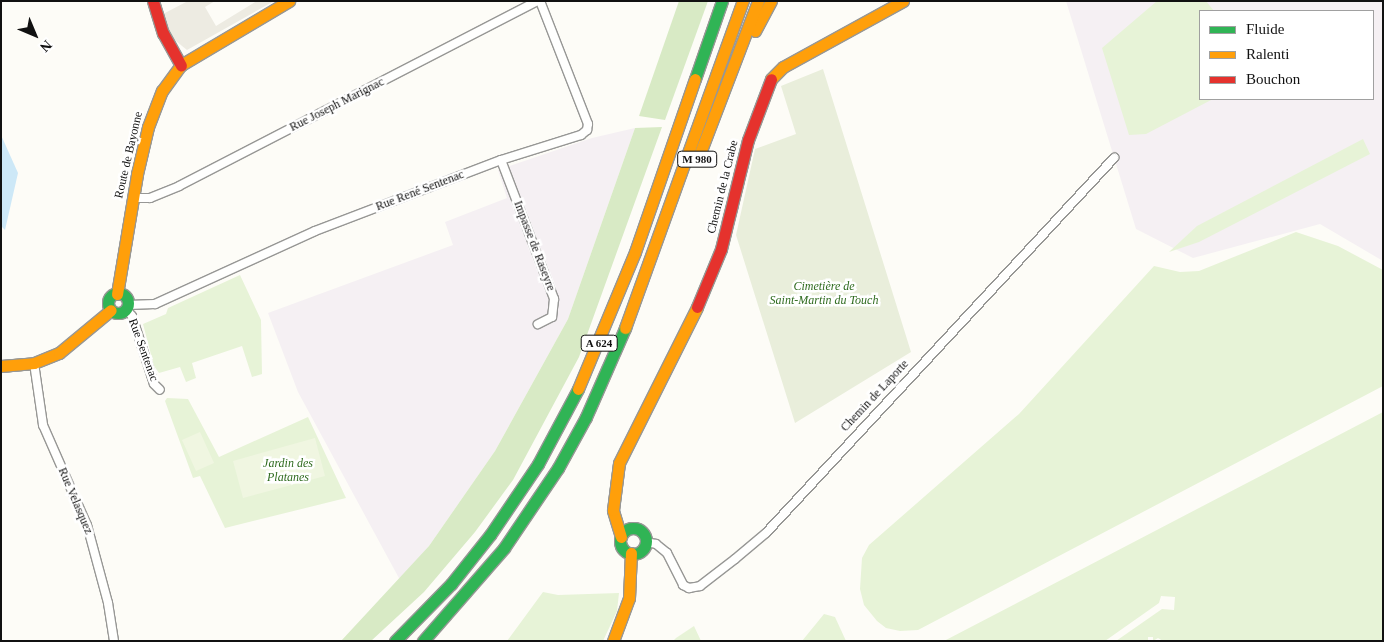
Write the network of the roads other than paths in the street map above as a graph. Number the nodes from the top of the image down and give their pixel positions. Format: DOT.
graph roads {
  1 [pos="153,1"];
  2 [pos="289,1"];
  3 [pos="539,1"];
  4 [pos="722,1"];
  5 [pos="742,1"];
  6 [pos="758,1"];
  7 [pos="770,1"];
  8 [pos="903,1"];
  9 [pos="181,65"];
  10 [pos="723,94"];
  11 [pos="1114,158"];
  12 [pos="501,160"];
  13 [pos="133,198"];
  14 [pos="666,221"];
  15 [pos="117,294"];
  16 [pos="127,307"];
  17 [pos="111,310"];
  18 [pos="538,324"];
  19 [pos="34,362"];
  20 [pos="1,366"];
  21 [pos="160,390"];
  22 [pos="615,497"];
  23 [pos="632,528"];
  24 [pos="620,536"];
  25 [pos="645,542"];
  26 [pos="631,553"];
  27 [pos="114,641"];
  28 [pos="395,641"];
  29 [pos="423,641"];
  30 [pos="614,641"];
  1 -- 9 [label="main road"];
  2 -- 9 [label="main road, Route de Bayonne"];
  3 -- 12 [label="street, Rue René Sentenac"];
  3 -- 13 [label="street, Rue Joseph Marignac"];
  4 -- 28 [label="main road, A 624"];
  5 -- 14 [label="main road, A 624"];
  6 -- 10 [label="main road, M 980"];
  7 -- 10 [label="main road"];
  8 -- 22 [label="main road, Chemin de la Crabe"];
  9 -- 13 [label="main road, Route de Bayonne"];
  10 -- 14 [label="main road, M 980"];
  11 -- 25 [label="street, Chemin de Laporte"];
  12 -- 16 [label="street, Rue René Sentenac"];
  12 -- 18 [label="street, Impasse de Raseyre"];
  13 -- 15 [label="main road, Route de Bayonne"];
  14 -- 29 [label="main road, A 624"];
  15 -- 16 [label="main road"];
  15 -- 17 [label="main road, Route de Bayonne"];
  16 -- 17 [label="main road"];
  16 -- 21 [label="street, Rue Sentenac"];
  17 -- 19 [label="main road, Route de Bayonne"];
  19 -- 20 [label="main road, Route de Bayonne"];
  19 -- 27 [label="street, Rue Velasquez"];
  22 -- 23 [label="main road, Chemin de la Crabe"];
  22 -- 24 [label="main road, Chemin de la Crabe"];
  23 -- 24 [label="main road"];
  23 -- 25 [label="main road, Chemin de Laporte"];
  24 -- 26 [label="main road"];
  25 -- 26 [label="main road"];
  26 -- 30 [label="main road"];
}
